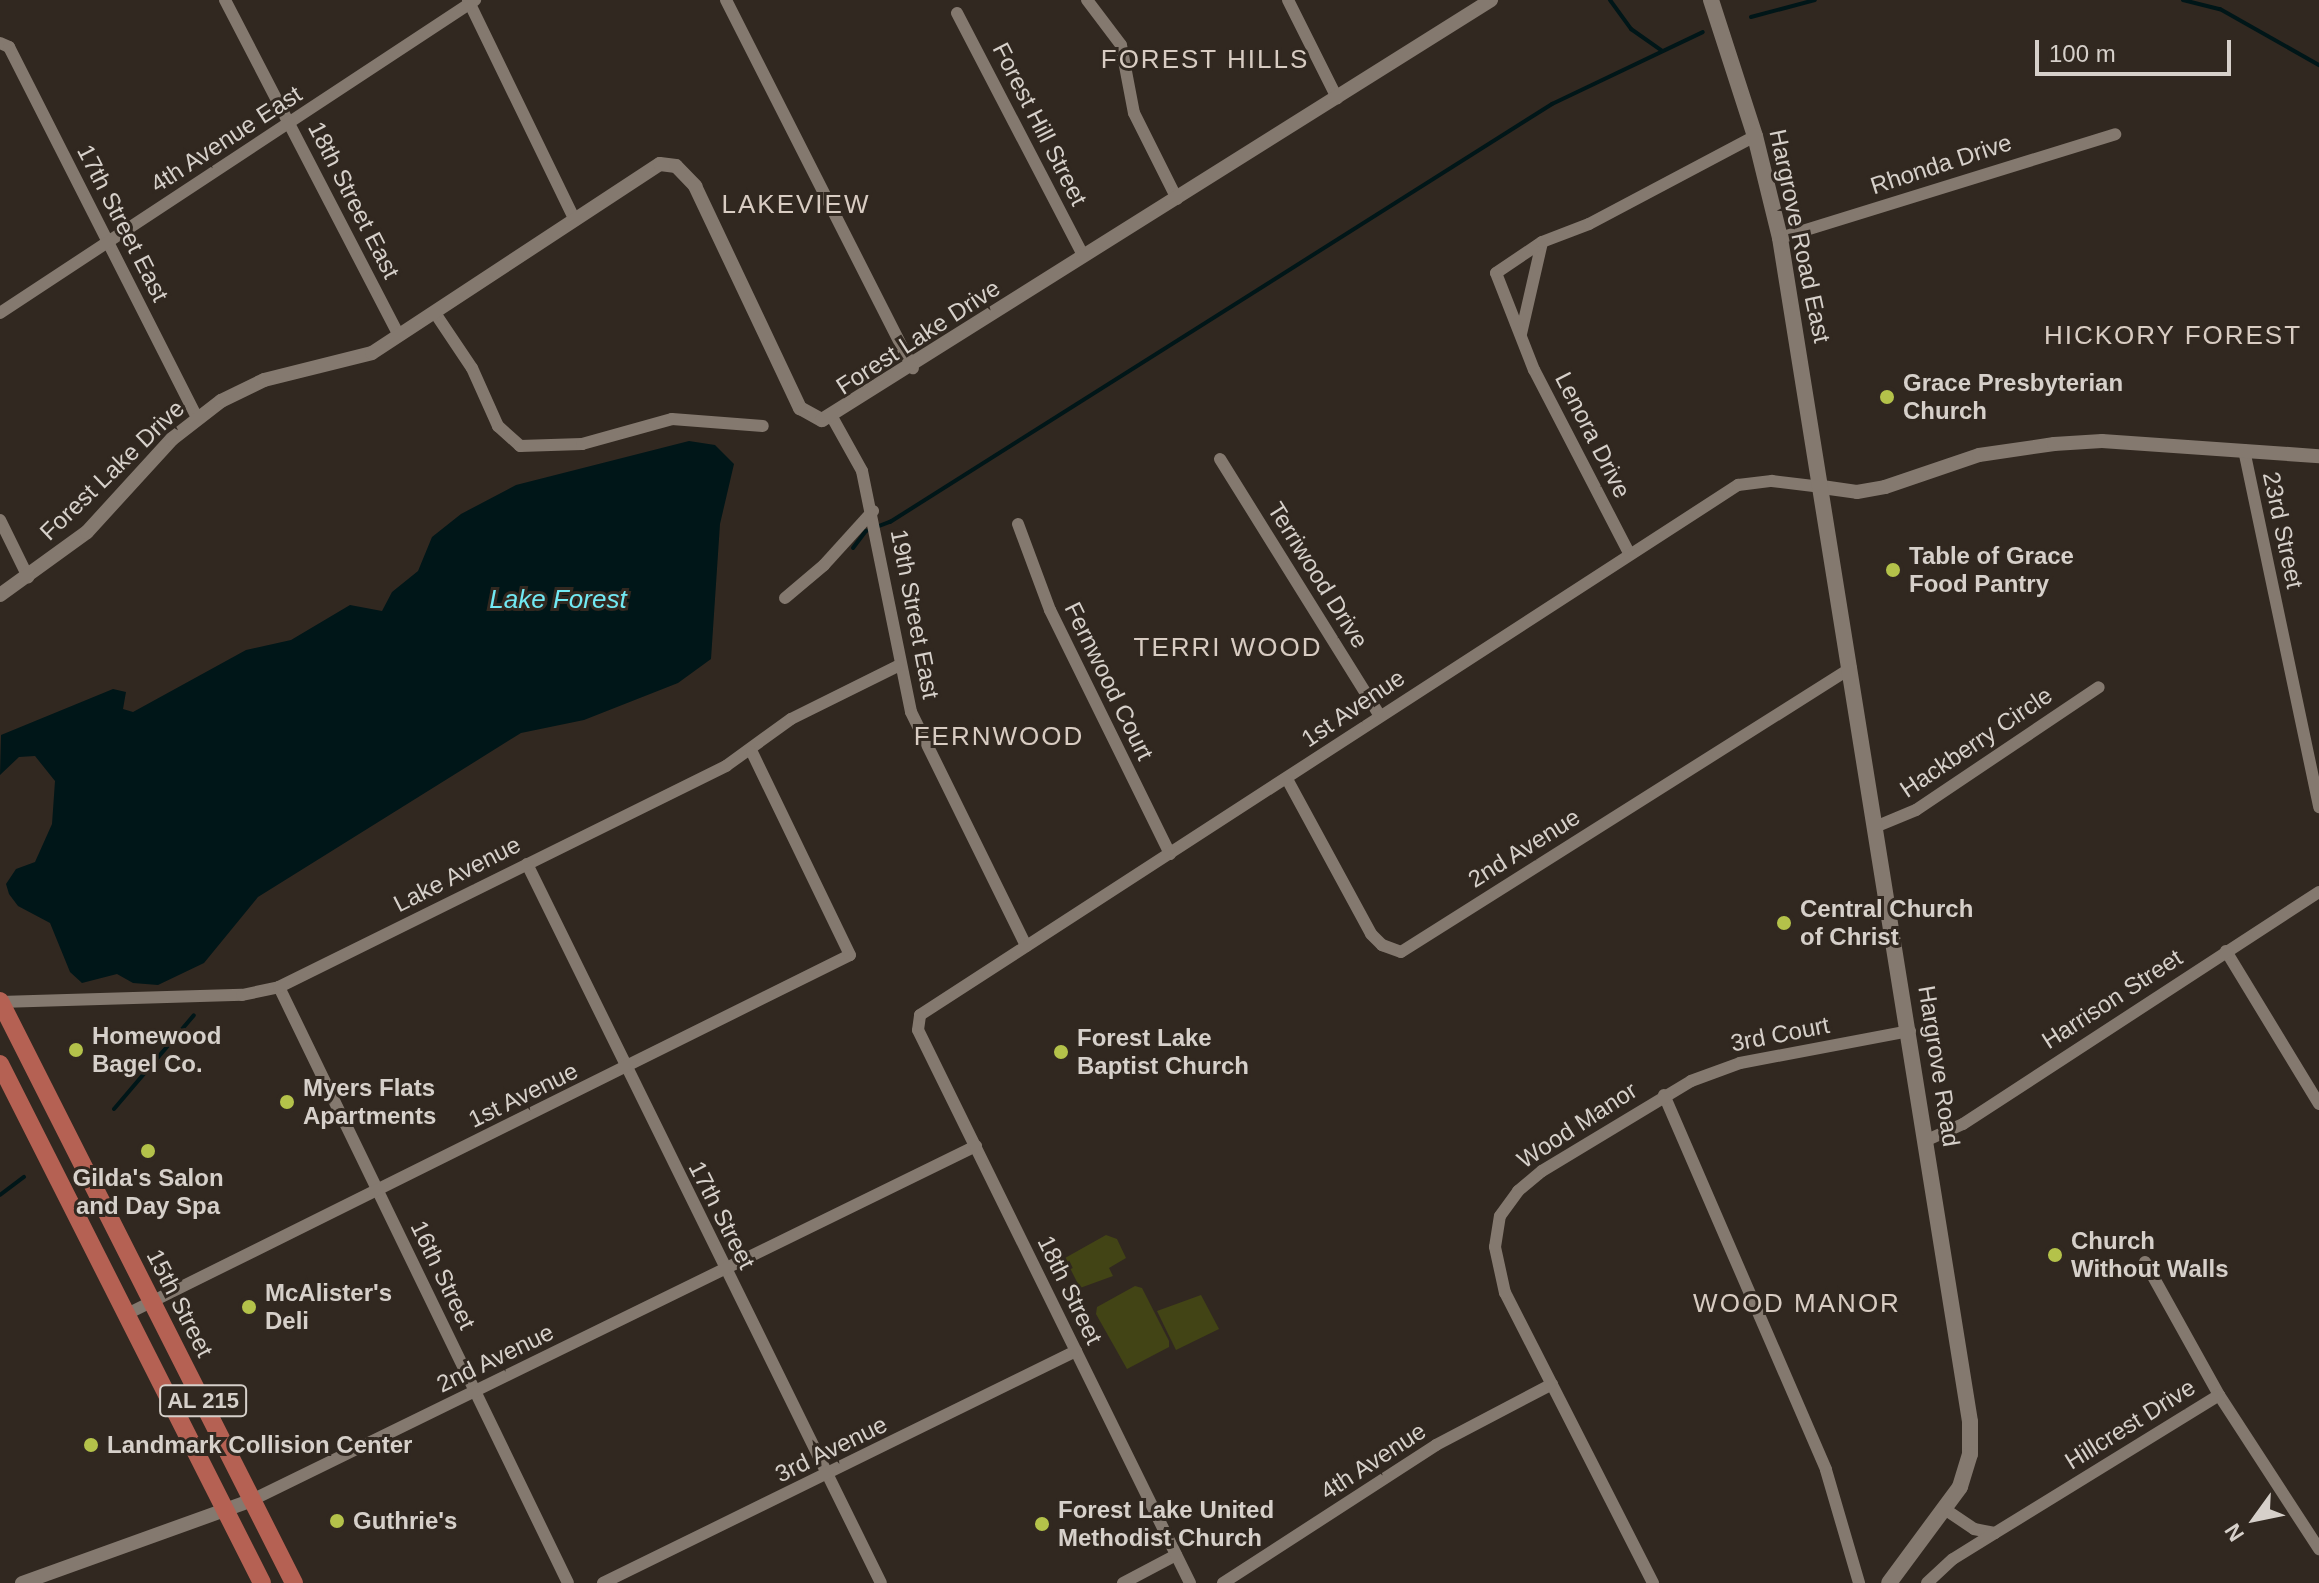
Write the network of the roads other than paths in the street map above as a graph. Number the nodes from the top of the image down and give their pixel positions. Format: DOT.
graph roads {
  1 [pos="225,0"];
  2 [pos="726,0"];
  3 [pos="1087,0"];
  4 [pos="1288,0"];
  5 [pos="1491,0"];
  6 [pos="1711,0"];
  7 [pos="471,1"];
  8 [pos="957,13"];
  9 [pos="5,45"];
  10 [pos="1337,98"];
  11 [pos="290,124"];
  12 [pos="2115,134"];
  13 [pos="1755,136"];
  14 [pos="1177,199"];
  15 [pos="575,220"];
  16 [pos="1780,238"];
  17 [pos="1542,242"];
  18 [pos="108,243"];
  19 [pos="1083,255"];
  20 [pos="0,313"];
  21 [pos="435,313"];
  22 [pos="1521,334"];
  23 [pos="399,336"];
  24 [pos="913,368"];
  25 [pos="832,417"];
  26 [pos="197,418"];
  27 [pos="763,426"];
  28 [pos="2244,450"];
  29 [pos="2319,456"];
  30 [pos="1220,459"];
  31 [pos="1822,487"];
  32 [pos="873,511"];
  33 [pos="0,520"];
  34 [pos="1018,524"];
  35 [pos="1629,553"];
  36 [pos="28,577"];
  37 [pos="0,595"];
  38 [pos="785,598"];
  39 [pos="898,666"];
  40 [pos="1851,668"];
  41 [pos="2099,687"];
  42 [pos="1379,714"];
  43 [pos="752,752"];
  44 [pos="1287,779"];
  45 [pos="2319,807"];
  46 [pos="1875,827"];
  47 [pos="1170,854"];
  48 [pos="527,864"];
  49 [pos="2319,892"];
  50 [pos="1026,946"];
  51 [pos="2226,951"];
  52 [pos="279,987"];
  53 [pos="0,1002"];
  54 [pos="920,1015"];
  55 [pos="1910,1031"];
  56 [pos="0,1064"];
  57 [pos="626,1070"];
  58 [pos="1664,1095"];
  59 [pos="2319,1104"];
  60 [pos="1927,1140"];
  61 [pos="976,1146"];
  62 [pos="378,1190"];
  63 [pos="2145,1262"];
  64 [pos="726,1269"];
  65 [pos="153,1301"];
  66 [pos="127,1314"];
  67 [pos="1076,1351"];
  68 [pos="1552,1384"];
  69 [pos="475,1392"];
  70 [pos="2219,1395"];
  71 [pos="828,1475"];
  72 [pos="252,1500"];
  73 [pos="1946,1510"];
  74 [pos="226,1512"];
  75 [pos="1995,1533"];
  76 [pos="2319,1549"];
  77 [pos="1912,1554"];
  78 [pos="1176,1555"];
  79 [pos="22,1583"];
  80 [pos="262,1583"];
  81 [pos="294,1583"];
  82 [pos="568,1583"];
  83 [pos="603,1583"];
  84 [pos="881,1583"];
  85 [pos="1123,1583"];
  86 [pos="1190,1583"];
  87 [pos="1223,1583"];
  88 [pos="1653,1583"];
  89 [pos="1859,1583"];
  90 [pos="1889,1583"];
  91 [pos="1906,1583"];
  92 [pos="1927,1583"];
  1 -- 11 [label="street, 18th Street East"];
  2 -- 24 [label="street"];
  3 -- 14 [label="street"];
  4 -- 10 [label="street"];
  5 -- 10 [label="street, Forest Lake Drive"];
  6 -- 13 [label="main road, Hargrove Road East"];
  7 -- 11 [label="street, 4th Avenue East"];
  7 -- 15 [label="street"];
  8 -- 19 [label="street, Forest Hill Street"];
  9 -- 18 [label="street, 17th Street East"];
  10 -- 14 [label="street, Forest Lake Drive"];
  11 -- 18 [label="street, 4th Avenue East"];
  11 -- 23 [label="street, 18th Street East"];
  12 -- 16 [label="street, Rhonda Drive"];
  13 -- 16 [label="main road, Hargrove Road East"];
  13 -- 17 [label="street, Lenora Drive"];
  14 -- 19 [label="street, Forest Lake Drive"];
  15 -- 21 [label="street, Forest Lake Drive"];
  15 -- 25 [label="street, Forest Lake Drive"];
  16 -- 31 [label="main road, Hargrove Road East"];
  17 -- 22 [label="street"];
  17 -- 22 [label="street, Lenora Drive"];
  18 -- 20 [label="street, 4th Avenue East"];
  18 -- 26 [label="street, 17th Street East"];
  19 -- 24 [label="street, Forest Lake Drive"];
  21 -- 23 [label="street, Forest Lake Drive"];
  21 -- 27 [label="street"];
  22 -- 35 [label="street, Lenora Drive"];
  23 -- 26 [label="street, Forest Lake Drive"];
  24 -- 25 [label="street, Forest Lake Drive"];
  25 -- 32 [label="street, 19th Street East"];
  26 -- 36 [label="street, Forest Lake Drive"];
  28 -- 29 [label="street"];
  28 -- 31 [label="street"];
  28 -- 45 [label="street, 23rd Street"];
  30 -- 42 [label="street, Terriwood Drive"];
  31 -- 35 [label="street, 1st Avenue"];
  31 -- 40 [label="main road, Hargrove Road"];
  32 -- 38 [label="street"];
  32 -- 39 [label="street, 19th Street East"];
  33 -- 36 [label="street"];
  34 -- 47 [label="street, Fernwood Court"];
  35 -- 42 [label="street, 1st Avenue"];
  36 -- 37 [label="street, Forest Lake Drive"];
  39 -- 43 [label="street, Lake Avenue"];
  39 -- 50 [label="street, 19th Street East"];
  40 -- 44 [label="street, 2nd Avenue"];
  40 -- 46 [label="main road, Hargrove Road"];
  41 -- 46 [label="street, Hackberry Circle"];
  42 -- 44 [label="street, 1st Avenue"];
  43 -- 48 [label="street, Lake Avenue"];
  43 -- 57 [label="street, 1st Avenue"];
  44 -- 47 [label="street, 1st Avenue"];
  46 -- 55 [label="main road, Hargrove Road"];
  47 -- 50 [label="street, 1st Avenue"];
  48 -- 52 [label="street, Lake Avenue"];
  48 -- 57 [label="street, 17th Street"];
  49 -- 51 [label="street, Harrison Street"];
  50 -- 54 [label="street, 1st Avenue"];
  51 -- 59 [label="street"];
  51 -- 60 [label="street, Harrison Street"];
  52 -- 53 [label="street, Lake Avenue"];
  52 -- 62 [label="street, 16th Street"];
  53 -- 65 [label="main road, 15th Street / AL 215"];
  54 -- 61 [label="street, 18th Street"];
  55 -- 58 [label="street, 3rd Court"];
  55 -- 60 [label="main road, Hargrove Road"];
  56 -- 66 [label="main road, AL 215"];
  57 -- 62 [label="street, 1st Avenue"];
  57 -- 64 [label="street, 17th Street"];
  58 -- 68 [label="street, Wood Manor"];
  58 -- 89 [label="street, Wood Manor"];
  60 -- 73 [label="main road, Hargrove Road"];
  61 -- 64 [label="street, 2nd Avenue"];
  61 -- 67 [label="street, 18th Street"];
  62 -- 65 [label="street, 1st Avenue"];
  62 -- 69 [label="street, 16th Street"];
  63 -- 70 [label="street"];
  64 -- 69 [label="street, 2nd Avenue"];
  64 -- 71 [label="street, 17th Street"];
  65 -- 66 [label="street, 1st Avenue"];
  65 -- 72 [label="main road, 15th Street / AL 215"];
  66 -- 74 [label="main road, AL 215"];
  67 -- 71 [label="street, 3rd Avenue"];
  67 -- 78 [label="street, 18th Street"];
  68 -- 87 [label="street, 4th Avenue"];
  68 -- 88 [label="street, Wood Manor"];
  69 -- 72 [label="street, 2nd Avenue"];
  69 -- 82 [label="street, 16th Street"];
  70 -- 75 [label="street, Hillcrest Drive"];
  70 -- 76 [label="street, Hillcrest Drive"];
  71 -- 83 [label="street, 3rd Avenue"];
  71 -- 84 [label="street, 17th Street"];
  72 -- 74 [label="street, 2nd Avenue"];
  72 -- 81 [label="main road, 15th Street / AL 215"];
  73 -- 75 [label="street"];
  73 -- 77 [label="main road, Hargrove Road"];
  74 -- 79 [label="street, 2nd Avenue"];
  74 -- 80 [label="main road, AL 215"];
  75 -- 92 [label="street, Hillcrest Drive"];
  77 -- 90 [label="main road, Hargrove Road"];
  77 -- 91 [label="main road"];
  78 -- 85 [label="street"];
  78 -- 86 [label="street, 18th Street"];
}
